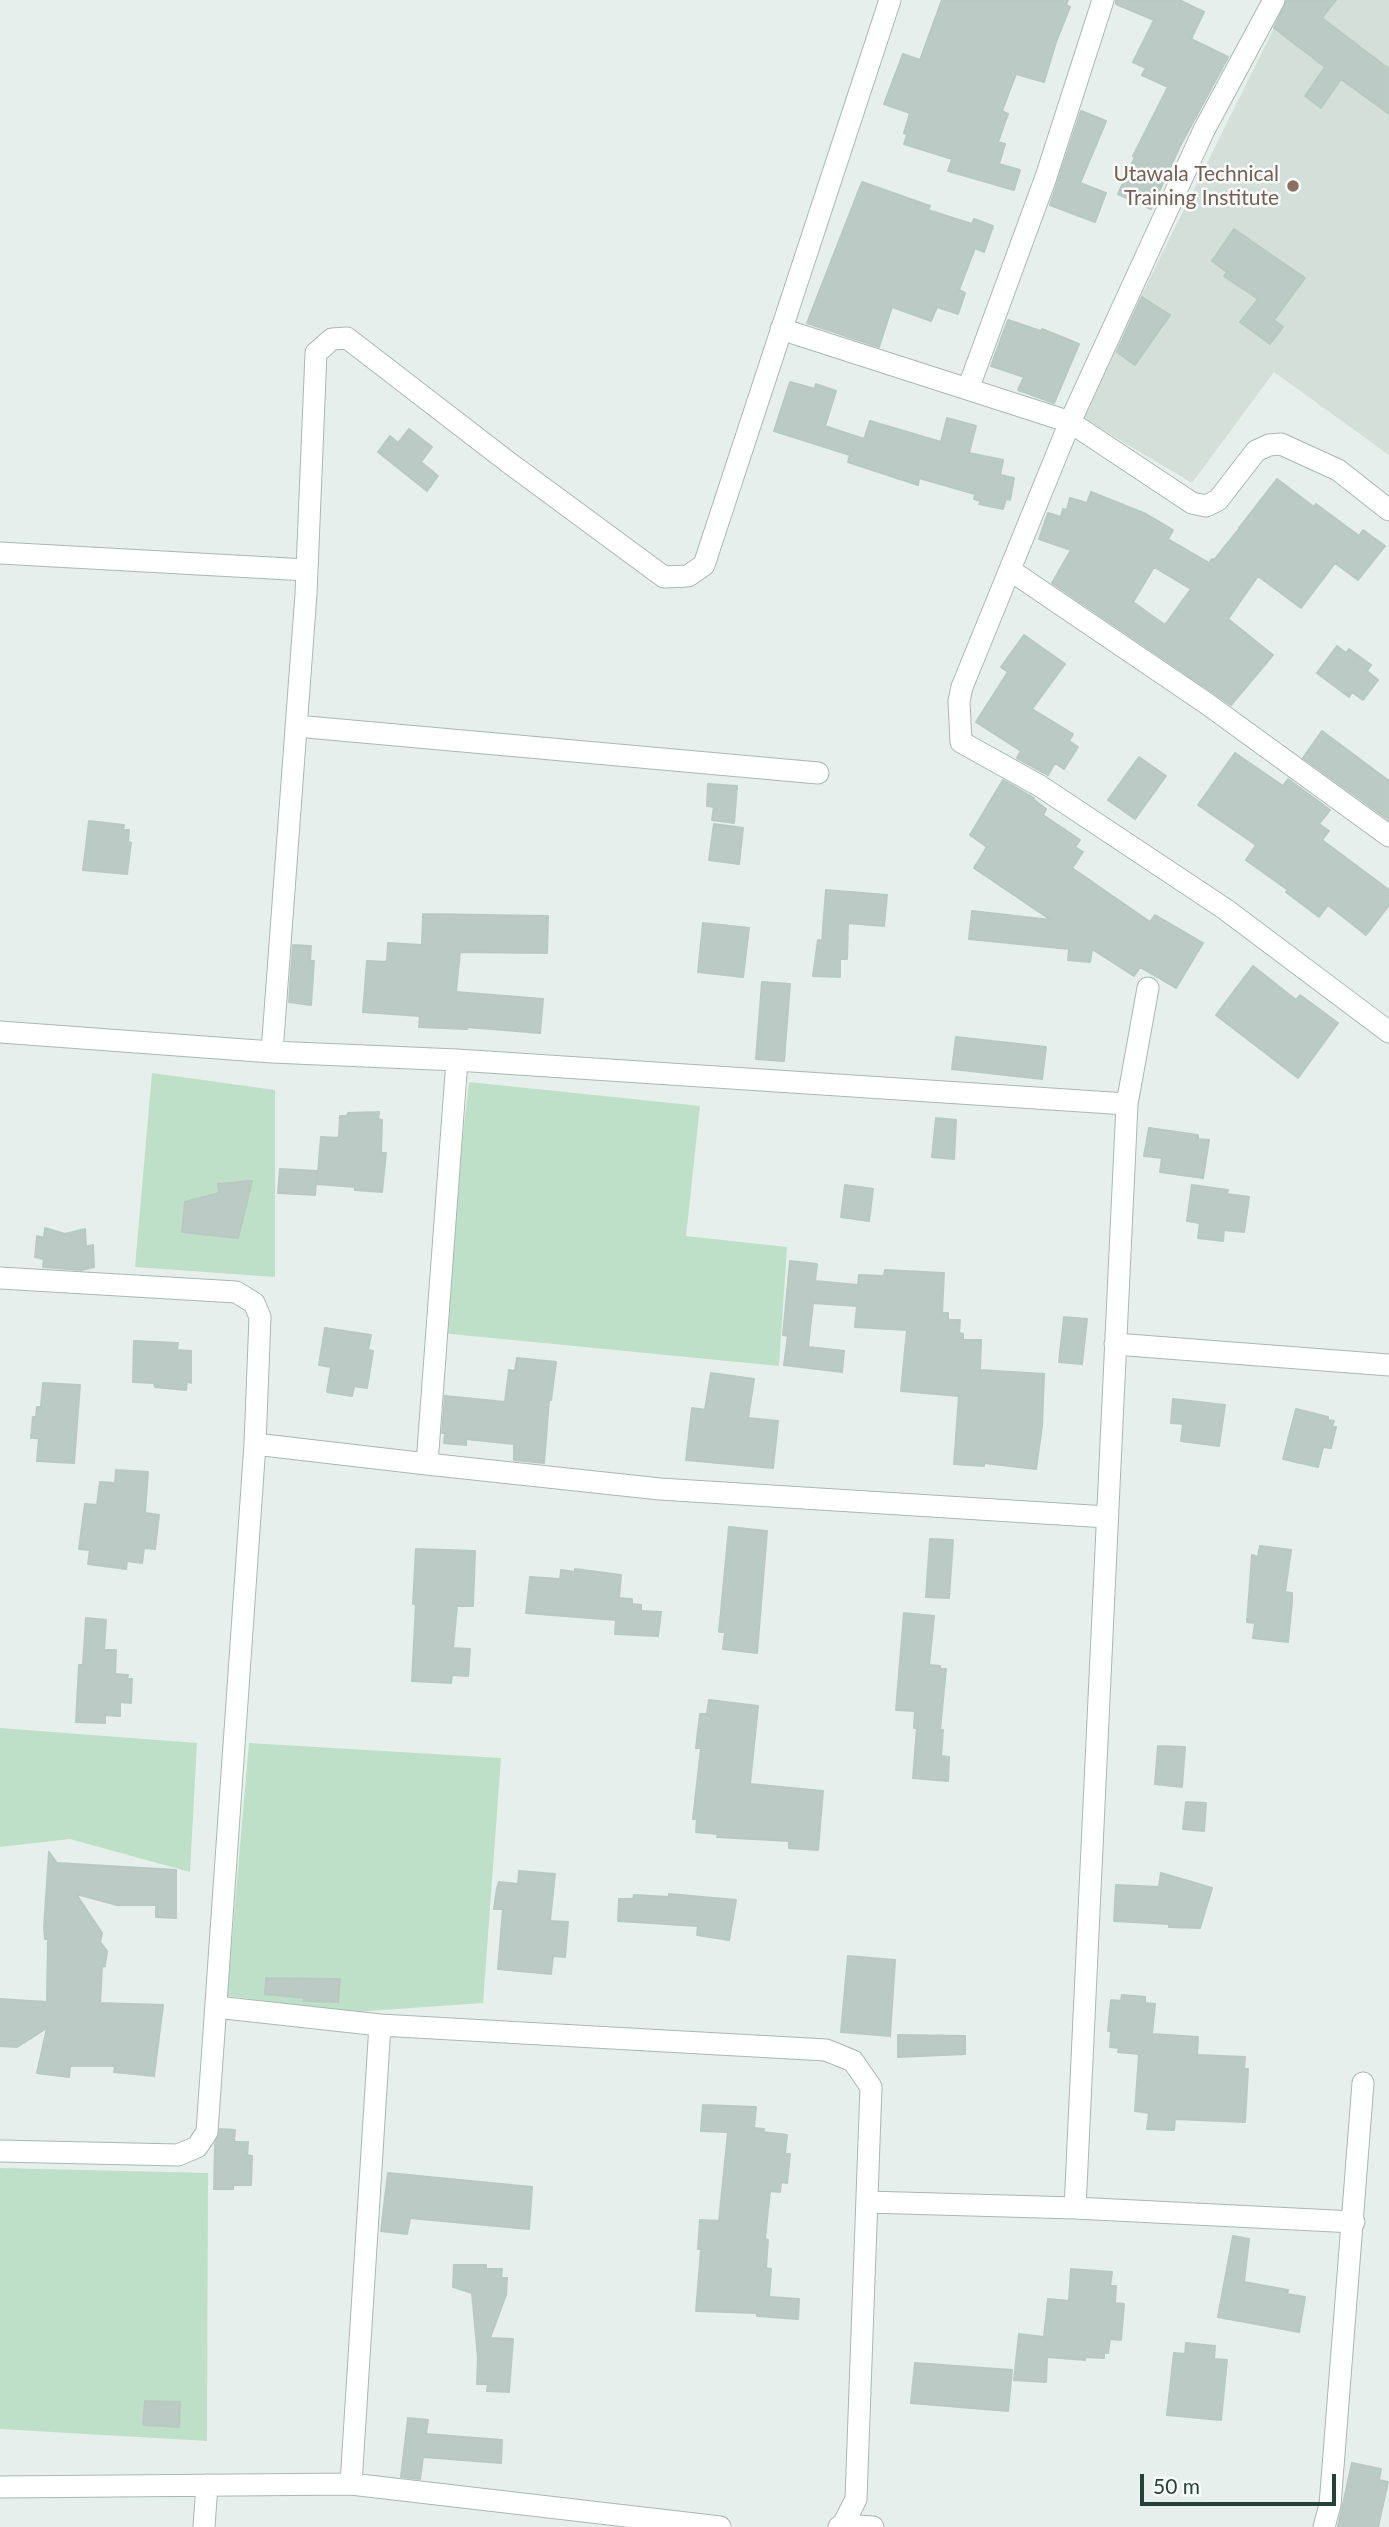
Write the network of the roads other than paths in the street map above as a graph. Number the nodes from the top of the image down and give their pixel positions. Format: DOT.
graph roads {
  1 [pos="890,0"];
  2 [pos="1103,0"];
  3 [pos="1274,0"];
  4 [pos="781,329"];
  5 [pos="968,389"];
  6 [pos="1070,422"];
  7 [pos="1389,510"];
  8 [pos="0,553"];
  9 [pos="307,570"];
  10 [pos="1010,570"];
  11 [pos="296,726"];
  12 [pos="818,773"];
  13 [pos="1389,836"];
  14 [pos="1148,988"];
  15 [pos="0,1032"];
  16 [pos="1389,1032"];
  17 [pos="272,1052"];
  18 [pos="457,1060"];
  19 [pos="1127,1104"];
  20 [pos="0,1278"];
  21 [pos="1115,1344"];
  22 [pos="1389,1365"];
  23 [pos="255,1444"];
  24 [pos="427,1464"];
  25 [pos="1107,1517"];
  26 [pos="216,2007"];
  27 [pos="380,2025"];
  28 [pos="1363,2083"];
  29 [pos="0,2151"];
  30 [pos="867,2203"];
  31 [pos="1075,2208"];
  32 [pos="1354,2222"];
  33 [pos="351,2484"];
  34 [pos="207,2485"];
  35 [pos="0,2487"];
  36 [pos="841,2526"];
  37 [pos="204,2527"];
  38 [pos="720,2527"];
  39 [pos="873,2527"];
  40 [pos="1324,2527"];
  1 -- 4 [label="street"];
  2 -- 5 [label="street"];
  3 -- 6 [label="street"];
  4 -- 5 [label="street"];
  4 -- 9 [label="street"];
  5 -- 6 [label="street"];
  6 -- 7 [label="street"];
  6 -- 10 [label="street"];
  8 -- 9 [label="street"];
  9 -- 11 [label="street"];
  10 -- 13 [label="street"];
  10 -- 16 [label="street"];
  11 -- 12 [label="street"];
  11 -- 17 [label="street"];
  14 -- 19 [label="street"];
  15 -- 17 [label="street"];
  17 -- 18 [label="street"];
  18 -- 19 [label="street"];
  18 -- 24 [label="street"];
  19 -- 21 [label="street"];
  20 -- 23 [label="street"];
  21 -- 22 [label="street"];
  21 -- 25 [label="street"];
  23 -- 24 [label="street"];
  23 -- 26 [label="street"];
  24 -- 25 [label="street"];
  25 -- 31 [label="street"];
  26 -- 27 [label="street"];
  26 -- 29 [label="street"];
  27 -- 30 [label="street"];
  27 -- 33 [label="street"];
  28 -- 32 [label="street"];
  30 -- 31 [label="street"];
  30 -- 36 [label="street"];
  31 -- 32 [label="street"];
  32 -- 40 [label="street"];
  33 -- 34 [label="street"];
  33 -- 38 [label="street"];
  34 -- 35 [label="street"];
  34 -- 37 [label="street"];
  36 -- 39 [label="street"];
}
